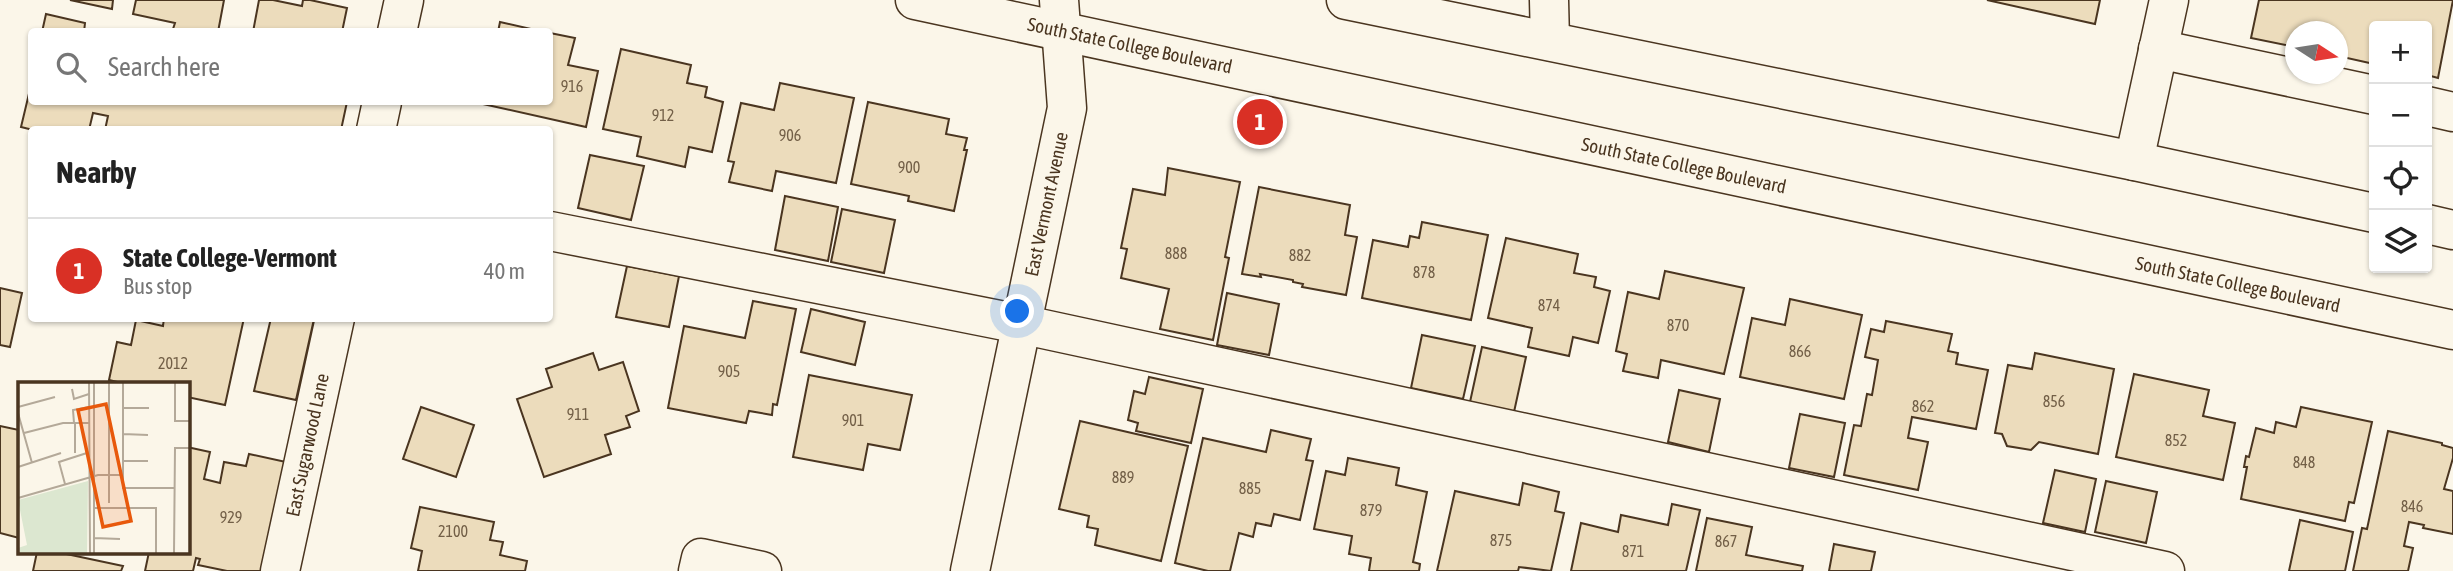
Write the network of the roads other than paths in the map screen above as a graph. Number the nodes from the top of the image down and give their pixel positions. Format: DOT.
graph roads {
  1 [pos="404,0"];
  2 [pos="915,0"];
  3 [pos="1346,0"];
  4 [pos="1549,0"];
  5 [pos="2169,0"];
  6 [pos="1060,15"];
  7 [pos="398,28"];
  8 [pos="1550,41"];
  9 [pos="2158,49"];
  10 [pos="2369,94"];
  11 [pos="381,105"];
  12 [pos="2432,107"];
  13 [pos="2453,112"];
  14 [pos="377,126"];
  15 [pos="2134,161"];
  16 [pos="2369,212"];
  17 [pos="2432,225"];
  18 [pos="2453,230"];
  19 [pos="553,232"];
  20 [pos="334,322"];
  21 [pos="1020,324"];
  22 [pos="2453,330"];
  23 [pos="700,564"];
  24 [pos="280,571"];
  25 [pos="762,571"];
  26 [pos="970,571"];
  27 [pos="2165,571"];
  1 -- 7 [label="main road"];
  2 -- 6 [label="main road, South State College Boulevard"];
  3 -- 8 [label="main road"];
  4 -- 8 [label="main road"];
  5 -- 9 [label="main road"];
  6 -- 21 [label="main road, East Vermont Avenue"];
  6 -- 22 [label="main road, South State College Boulevard"];
  8 -- 15 [label="main road"];
  9 -- 10 [label="main road"];
  9 -- 15 [label="main road"];
  11 -- 14 [label="main road"];
  12 -- 13 [label="main road"];
  15 -- 16 [label="main road"];
  17 -- 18 [label="main road"];
  19 -- 21 [label="main road"];
  20 -- 24 [label="main road, East Sugarwood Lane"];
  21 -- 26 [label="main road, East Vermont Avenue"];
  21 -- 27 [label="main road"];
  23 -- 25 [label="main road"];
}
